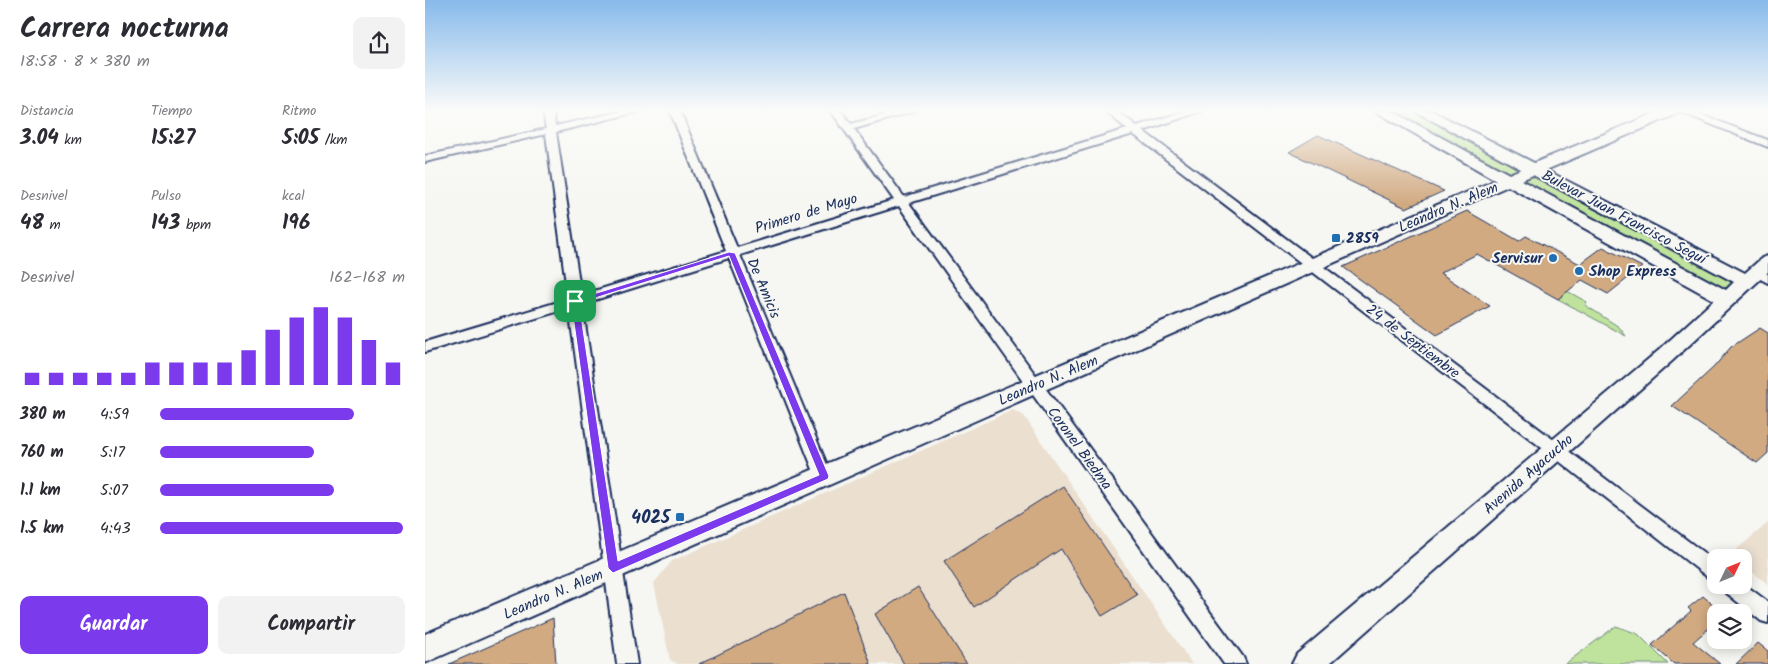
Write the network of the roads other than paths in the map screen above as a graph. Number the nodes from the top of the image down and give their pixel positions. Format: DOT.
graph roads {
  1 [pos="499,142"];
  2 [pos="553,142"];
  3 [pos="687,142"];
  4 [pos="858,142"];
  5 [pos="1095,142"];
  6 [pos="1150,142"];
  7 [pos="1439,142"];
  8 [pos="1485,142"];
  9 [pos="1597,142"];
  10 [pos="425,159"];
  11 [pos="1534,168"];
  12 [pos="1509,180"];
  13 [pos="901,201"];
  14 [pos="732,253"];
  15 [pos="1313,265"];
  16 [pos="1759,274"];
  17 [pos="1727,299"];
  18 [pos="575,301"];
  19 [pos="425,347"];
  20 [pos="1035,386"];
  21 [pos="1557,449"];
  22 [pos="825,476"];
  23 [pos="1707,566"];
  24 [pos="613,568"];
  25 [pos="1742,594"];
  26 [pos="1768,614"];
  27 [pos="425,649"];
  28 [pos="627,664"];
  29 [pos="1236,664"];
  30 [pos="1307,664"];
  1 -- 10 [label="street"];
  2 -- 18 [label="street"];
  3 -- 14 [label="street, De Amicis"];
  4 -- 13 [label="street, Coronel Biedma"];
  5 -- 13 [label="street, Primero de Mayo"];
  6 -- 15 [label="street, 24 de Septiembre"];
  7 -- 12 [label="main road, Bulevar Juan Francisco Seguí"];
  8 -- 11 [label="main road, Bulevar Juan Francisco Seguí"];
  9 -- 11 [label="main road, Leandro N. Alem"];
  11 -- 12 [label="main road, Leandro N. Alem"];
  11 -- 16 [label="main road, Bulevar Juan Francisco Seguí"];
  12 -- 15 [label="main road, Leandro N. Alem"];
  12 -- 17 [label="main road, Bulevar Juan Francisco Seguí"];
  13 -- 14 [label="street, Primero de Mayo"];
  13 -- 20 [label="street, Coronel Biedma"];
  14 -- 18 [label="street, Primero de Mayo"];
  14 -- 22 [label="street, De Amicis"];
  15 -- 20 [label="main road, Leandro N. Alem"];
  15 -- 21 [label="street, 24 de Septiembre"];
  16 -- 17 [label="main road, Avenida Ayacucho"];
  17 -- 21 [label="main road, Avenida Ayacucho"];
  18 -- 19 [label="street, Primero de Mayo"];
  18 -- 24 [label="street"];
  20 -- 22 [label="main road, Leandro N. Alem"];
  20 -- 29 [label="street, Coronel Biedma"];
  21 -- 23 [label="street, 24 de Septiembre"];
  21 -- 30 [label="main road, Avenida Ayacucho"];
  22 -- 24 [label="main road, Leandro N. Alem"];
  24 -- 27 [label="main road, Leandro N. Alem"];
  24 -- 28 [label="street"];
  25 -- 26 [label="street"];
}
